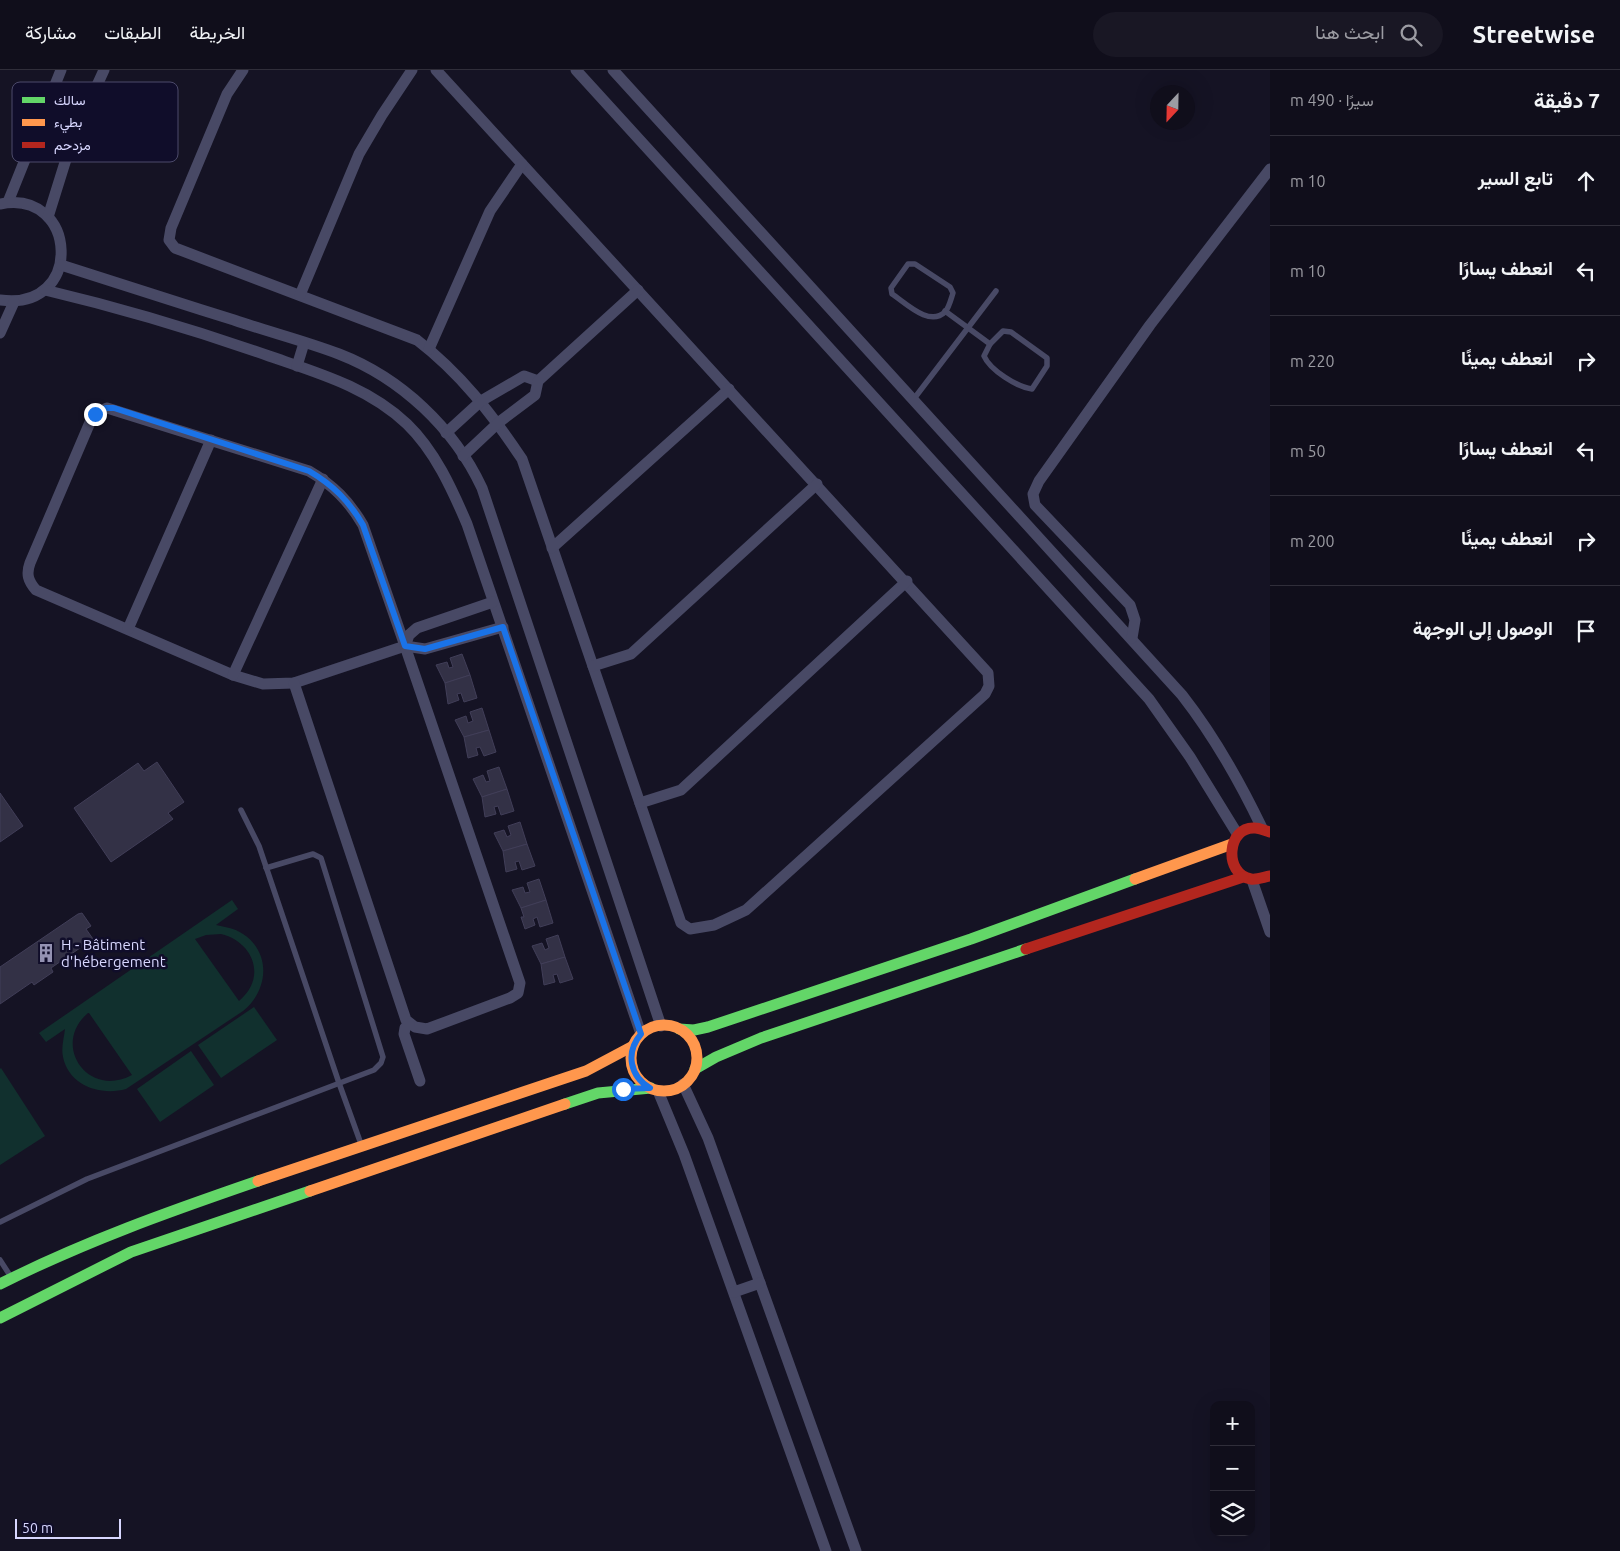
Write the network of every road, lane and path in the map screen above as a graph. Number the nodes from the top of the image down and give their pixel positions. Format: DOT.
graph roads {
  1 [pos="61,70"];
  2 [pos="104,70"];
  3 [pos="242,70"];
  4 [pos="412,70"];
  5 [pos="436,70"];
  6 [pos="576,70"];
  7 [pos="613,70"];
  8 [pos="56,82"];
  9 [pos="99,82"];
  10 [pos="22,162"];
  11 [pos="65,162"];
  12 [pos="522,164"];
  13 [pos="1270,169"];
  14 [pos="4,203"];
  15 [pos="48,217"];
  16 [pos="61,265"];
  17 [pos="45,290"];
  18 [pos="638,290"];
  19 [pos="996,291"];
  20 [pos="300,295"];
  21 [pos="0,300"];
  22 [pos="14,302"];
  23 [pos="946,311"];
  24 [pos="968,329"];
  25 [pos="0,333"];
  26 [pos="304,343"];
  27 [pos="990,344"];
  28 [pos="429,349"];
  29 [pos="297,366"];
  30 [pos="538,381"];
  31 [pos="730,389"];
  32 [pos="913,400"];
  33 [pos="481,402"];
  34 [pos="498,423"];
  35 [pos="446,433"];
  36 [pos="211,440"];
  37 [pos="463,456"];
  38 [pos="323,479"];
  39 [pos="817,484"];
  40 [pos="552,548"];
  41 [pos="907,581"];
  42 [pos="493,602"];
  43 [pos="503,627"];
  44 [pos="128,629"];
  45 [pos="1132,638"];
  46 [pos="405,646"];
  47 [pos="593,666"];
  48 [pos="233,675"];
  49 [pos="294,683"];
  50 [pos="586,799"];
  51 [pos="640,803"];
  52 [pos="564,804"];
  53 [pos="241,810"];
  54 [pos="1266,830"];
  55 [pos="1235,840"];
  56 [pos="266,868"];
  57 [pos="1270,876"];
  58 [pos="1248,878"];
  59 [pos="1270,932"];
  60 [pos="410,1024"];
  61 [pos="660,1026"];
  62 [pos="679,1030"];
  63 [pos="641,1034"];
  64 [pos="633,1046"];
  65 [pos="695,1069"];
  66 [pos="420,1081"];
  67 [pos="339,1083"];
  68 [pos="684,1084"];
  69 [pos="654,1089"];
  70 [pos="362,1145"];
  71 [pos="0,1222"];
  72 [pos="0,1260"];
  73 [pos="12,1278"];
  74 [pos="760,1283"];
  75 [pos="0,1284"];
  76 [pos="734,1292"];
  77 [pos="0,1318"];
  78 [pos="826,1551"];
  79 [pos="856,1551"];
  1 -- 8 [label="street"];
  2 -- 9 [label="street"];
  3 -- 20 [label="street"];
  4 -- 20 [label="street"];
  5 -- 12 [label="street"];
  6 -- 55 [label="street"];
  7 -- 32 [label="street"];
  10 -- 14 [label="street"];
  11 -- 15 [label="street"];
  12 -- 18 [label="street"];
  12 -- 28 [label="street"];
  13 -- 45 [label="street"];
  14 -- 15 [label="street"];
  15 -- 16 [label="street"];
  16 -- 17 [label="street"];
  16 -- 26 [label="street"];
  17 -- 22 [label="street"];
  17 -- 29 [label="street"];
  18 -- 30 [label="street"];
  18 -- 31 [label="street"];
  19 -- 24 [label="lane"];
  20 -- 28 [label="street"];
  21 -- 22 [label="street"];
  22 -- 25 [label="street"];
  23 -- 23 [label="lane"];
  23 -- 24 [label="lane"];
  24 -- 27 [label="lane"];
  24 -- 32 [label="lane"];
  26 -- 29 [label="street"];
  26 -- 35 [label="street"];
  27 -- 27 [label="lane"];
  28 -- 33 [label="street"];
  29 -- 42 [label="street"];
  30 -- 33 [label="street"];
  30 -- 34 [label="street"];
  31 -- 39 [label="street"];
  31 -- 40 [label="street"];
  32 -- 45 [label="street"];
  33 -- 34 [label="street"];
  33 -- 35 [label="street"];
  34 -- 37 [label="street"];
  34 -- 40 [label="street"];
  35 -- 37 [label="street"];
  36 -- 38 [label="street"];
  36 -- 44 [label="street"];
  36 -- 44 [label="street"];
  37 -- 50 [label="street"];
  38 -- 46 [label="street"];
  38 -- 48 [label="street"];
  39 -- 41 [label="street"];
  39 -- 47 [label="street"];
  40 -- 47 [label="street"];
  41 -- 51 [label="street"];
  41 -- 51 [label="street"];
  42 -- 43 [label="street"];
  42 -- 46 [label="street"];
  43 -- 46 [label="street"];
  43 -- 52 [label="street"];
  44 -- 48 [label="street"];
  45 -- 54 [label="street"];
  46 -- 49 [label="street"];
  46 -- 60 [label="street"];
  47 -- 51 [label="street"];
  48 -- 49 [label="street"];
  49 -- 60 [label="street"];
  50 -- 52 [label="street"];
  50 -- 61 [label="street"];
  52 -- 63 [label="street"];
  53 -- 56 [label="lane"];
  54 -- 55 [label="main road"];
  55 -- 58 [label="main road"];
  55 -- 62 [label="main road"];
  56 -- 67 [label="lane"];
  56 -- 67 [label="lane"];
  57 -- 58 [label="main road"];
  58 -- 59 [label="street"];
  58 -- 65 [label="main road"];
  60 -- 66 [label="street"];
  61 -- 62 [label="main road"];
  61 -- 63 [label="main road"];
  62 -- 65 [label="main road"];
  63 -- 64 [label="main road"];
  64 -- 69 [label="main road"];
  64 -- 70 [label="main road"];
  65 -- 68 [label="main road"];
  67 -- 70 [label="lane"];
  67 -- 71 [label="lane"];
  68 -- 69 [label="main road"];
  68 -- 74 [label="street"];
  69 -- 76 [label="street"];
  69 -- 77 [label="main road"];
  70 -- 73 [label="main road"];
  72 -- 73 [label="lane"];
  73 -- 75 [label="main road"];
  74 -- 76 [label="street"];
  74 -- 79 [label="street"];
  76 -- 78 [label="street"];
}
